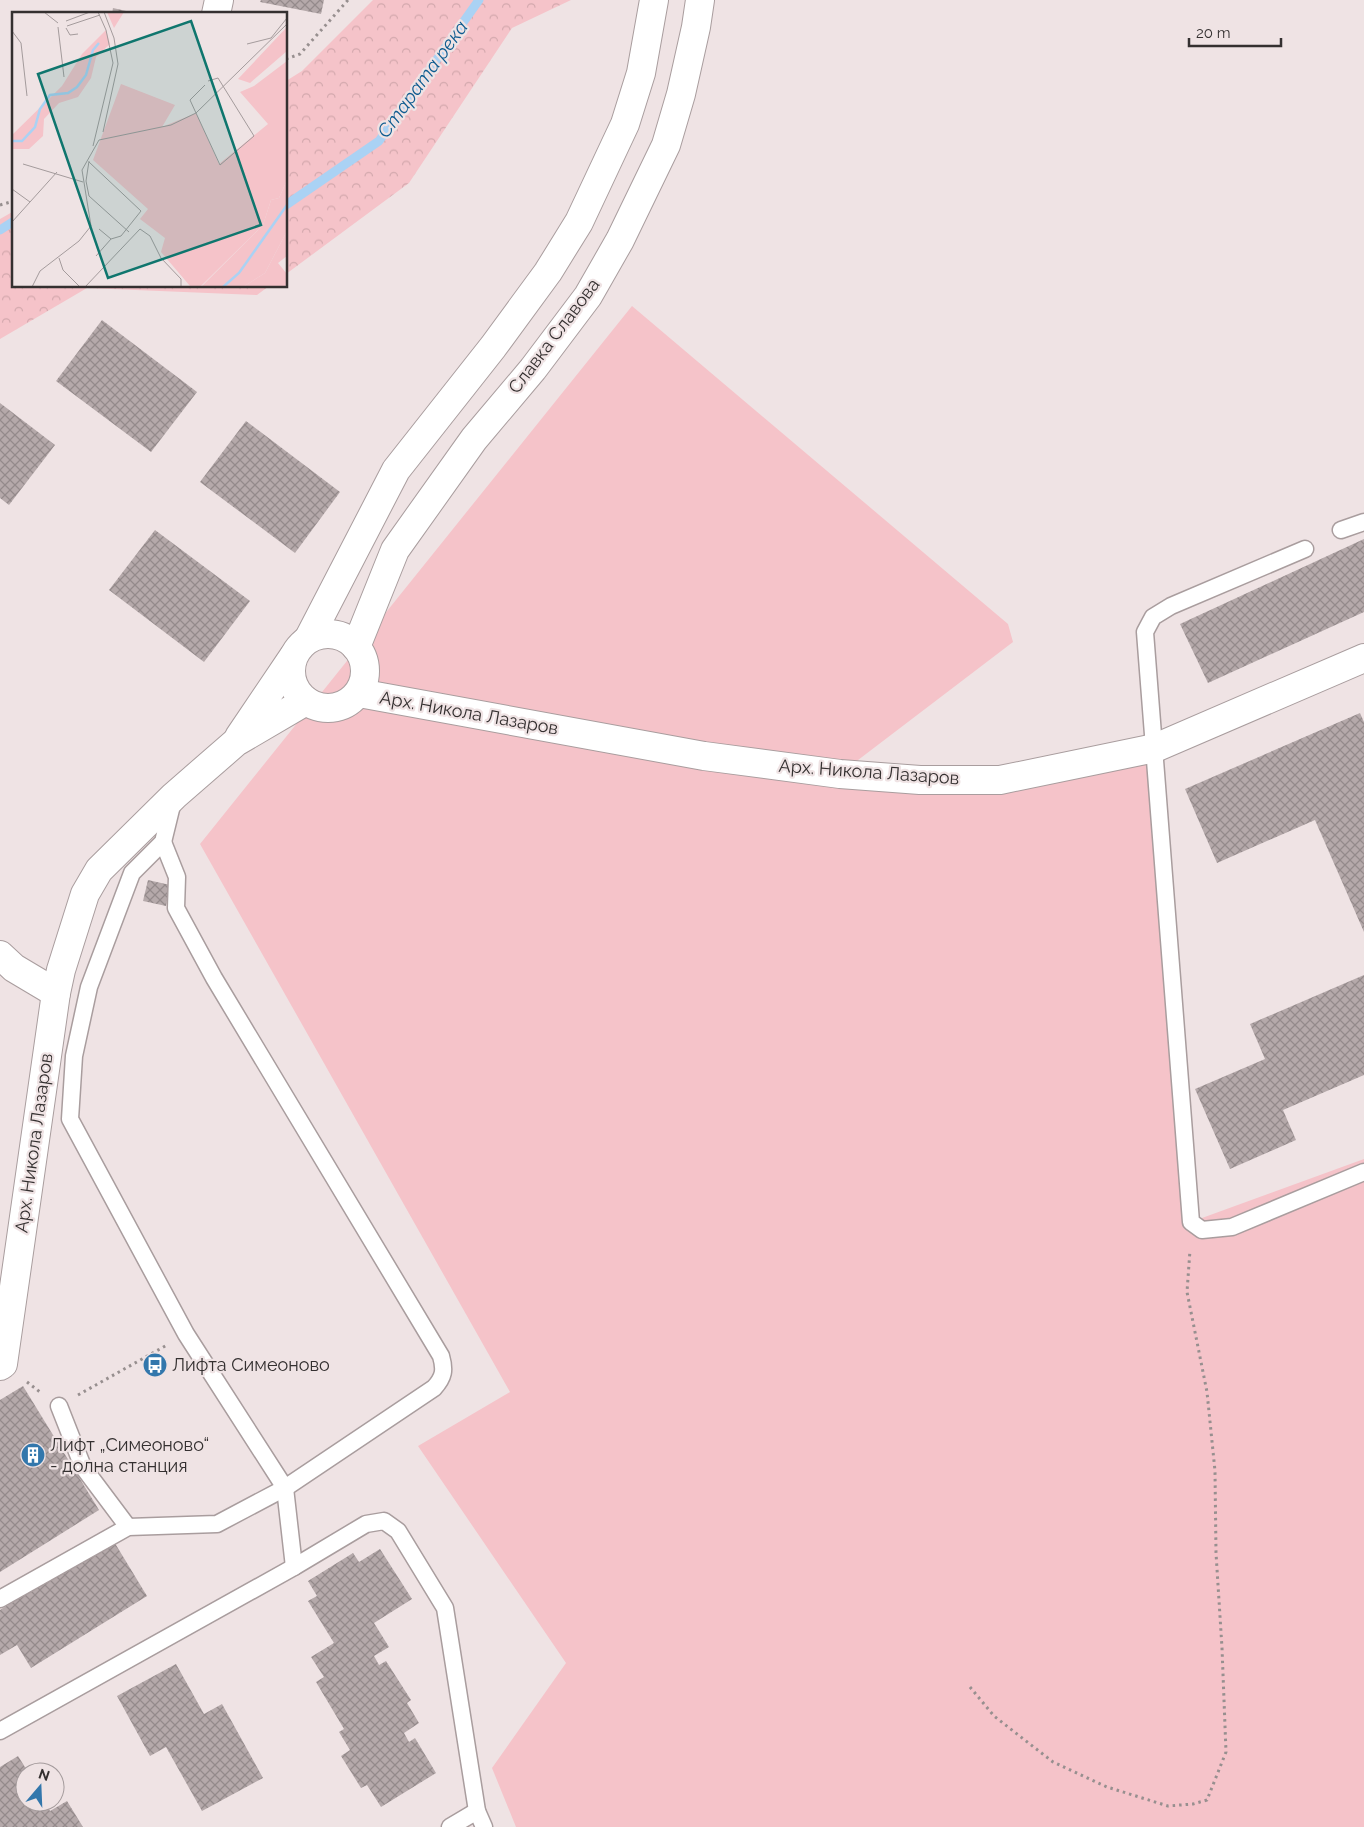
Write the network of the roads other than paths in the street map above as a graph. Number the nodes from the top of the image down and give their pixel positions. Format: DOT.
graph roads {
  1 [pos="654,0"];
  2 [pos="700,0"];
  3 [pos="1364,522"];
  4 [pos="1341,530"];
  5 [pos="1306,549"];
  6 [pos="356,646"];
  7 [pos="301,648"];
  8 [pos="1364,658"];
  9 [pos="359,693"];
  10 [pos="306,701"];
  11 [pos="236,742"];
  12 [pos="1155,748"];
  13 [pos="174,796"];
  14 [pos="163,842"];
  15 [pos="0,955"];
  16 [pos="56,993"];
  17 [pos="1364,1172"];
  18 [pos="2,1365"];
  19 [pos="58,1406"];
  20 [pos="285,1488"];
  21 [pos="128,1527"];
  22 [pos="294,1567"];
  23 [pos="0,1599"];
  24 [pos="0,1731"];
  25 [pos="477,1811"];
  26 [pos="450,1827"];
  27 [pos="484,1827"];
  1 -- 7 [label="street"];
  2 -- 6 [label="street, Славка Славова"];
  3 -- 4 [label="lane"];
  5 -- 12 [label="lane"];
  6 -- 7 [label="street"];
  6 -- 9 [label="street"];
  7 -- 10 [label="street"];
  7 -- 11 [label="street, Арх. Никола Лазаров"];
  8 -- 12 [label="street, Арх. Никола Лазаров"];
  9 -- 10 [label="street"];
  9 -- 12 [label="street, Арх. Никола Лазаров"];
  10 -- 11 [label="street, Арх. Никола Лазаров"];
  11 -- 13 [label="street, Арх. Никола Лазаров"];
  12 -- 17 [label="lane"];
  13 -- 14 [label="lane"];
  13 -- 16 [label="street, Арх. Никола Лазаров"];
  14 -- 20 [label="lane"];
  14 -- 20 [label="lane"];
  15 -- 16 [label="street"];
  16 -- 18 [label="street, Арх. Никола Лазаров"];
  19 -- 21 [label="lane"];
  20 -- 21 [label="lane"];
  20 -- 22 [label="lane"];
  21 -- 23 [label="lane"];
  22 -- 24 [label="lane"];
  22 -- 25 [label="lane"];
  25 -- 26 [label="lane"];
  25 -- 27 [label="lane"];
}
